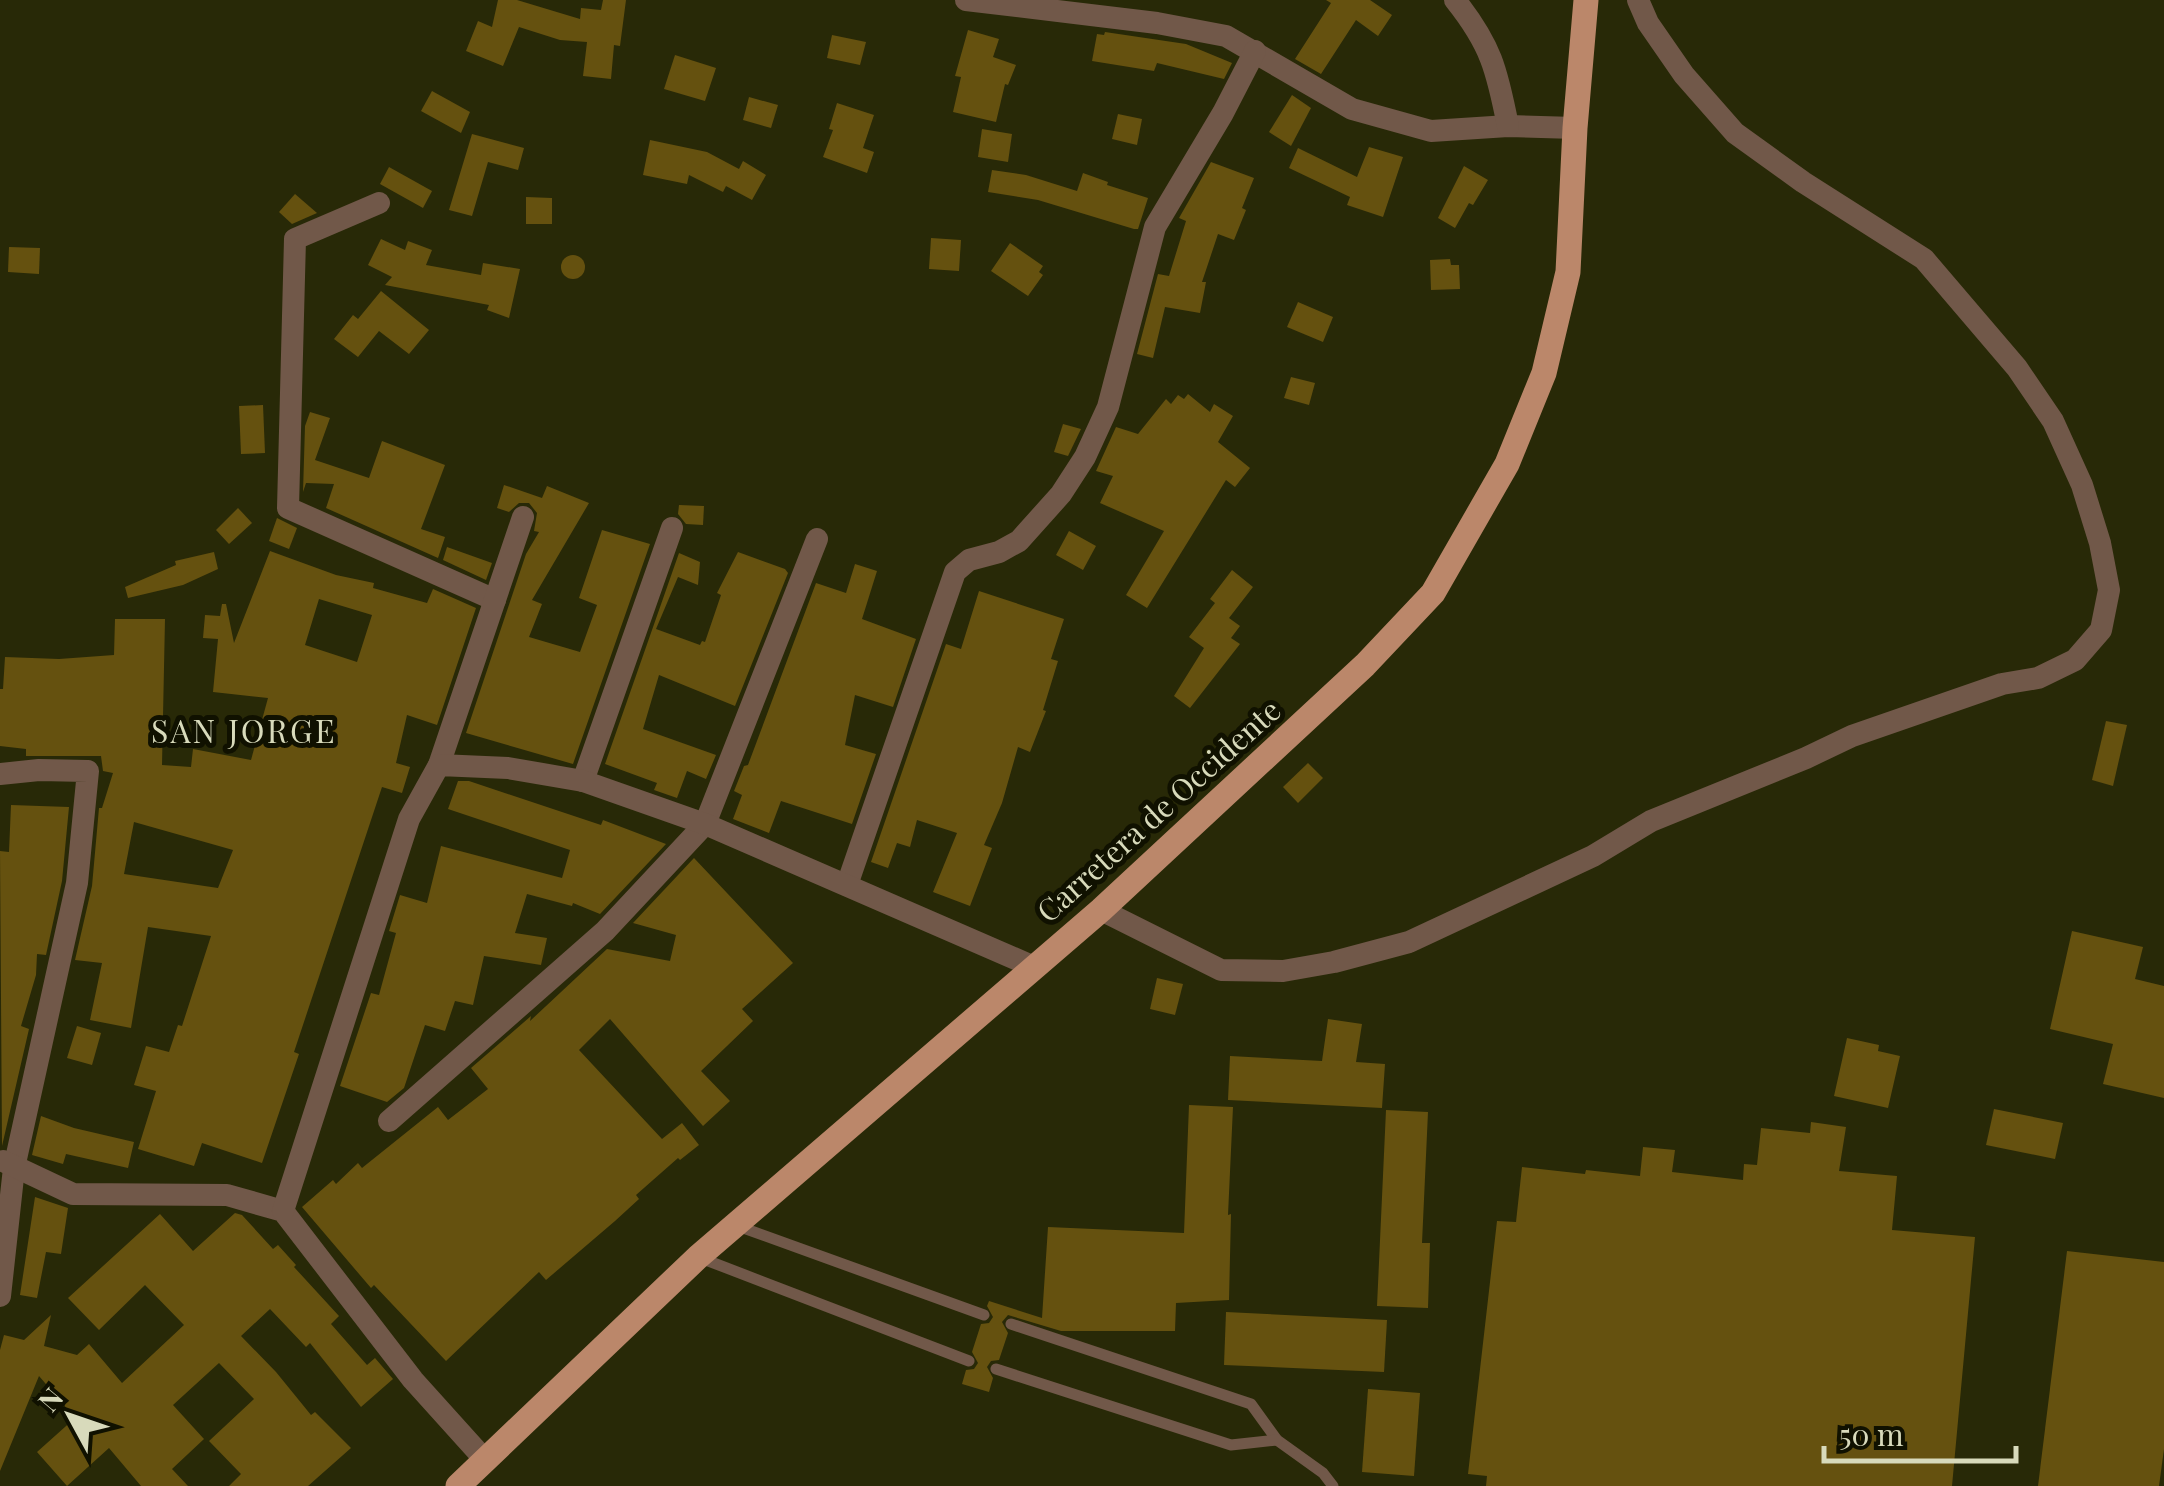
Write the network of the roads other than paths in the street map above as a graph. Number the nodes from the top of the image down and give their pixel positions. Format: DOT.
graph roads {
  1 [pos="966,0"];
  2 [pos="1455,0"];
  3 [pos="1586,0"];
  4 [pos="1638,0"];
  5 [pos="1256,50"];
  6 [pos="1508,126"];
  7 [pos="1575,128"];
  8 [pos="379,202"];
  9 [pos="523,517"];
  10 [pos="672,528"];
  11 [pos="817,539"];
  12 [pos="494,600"];
  13 [pos="439,765"];
  14 [pos="0,774"];
  15 [pos="583,781"];
  16 [pos="706,824"];
  17 [pos="847,885"];
  18 [pos="1100,910"];
  19 [pos="1032,966"];
  20 [pos="389,1121"];
  21 [pos="7,1164"];
  22 [pos="283,1211"];
  23 [pos="735,1225"];
  24 [pos="698,1258"];
  25 [pos="0,1296"];
  26 [pos="984,1316"];
  27 [pos="1011,1324"];
  28 [pos="969,1361"];
  29 [pos="996,1369"];
  30 [pos="1277,1440"];
  31 [pos="486,1461"];
  32 [pos="458,1486"];
  33 [pos="1332,1486"];
  1 -- 5 [label="street"];
  2 -- 6 [label="street"];
  3 -- 7 [label="main road, Carretera de Occidente"];
  4 -- 18 [label="street"];
  5 -- 6 [label="street"];
  5 -- 17 [label="street"];
  6 -- 7 [label="street"];
  7 -- 18 [label="main road, Carretera de Occidente"];
  8 -- 12 [label="street"];
  9 -- 12 [label="street"];
  10 -- 15 [label="street"];
  11 -- 16 [label="street"];
  12 -- 13 [label="street"];
  13 -- 15 [label="street"];
  13 -- 22 [label="street"];
  14 -- 21 [label="street"];
  15 -- 16 [label="street"];
  16 -- 17 [label="street"];
  16 -- 20 [label="street"];
  17 -- 19 [label="street"];
  18 -- 19 [label="main road, Carretera de Occidente"];
  19 -- 23 [label="main road, Carretera de Occidente"];
  21 -- 22 [label="street"];
  21 -- 25 [label="street"];
  22 -- 31 [label="street"];
  23 -- 24 [label="main road, Carretera de Occidente"];
  23 -- 26 [label="lane"];
  24 -- 28 [label="lane"];
  24 -- 31 [label="main road, Carretera de Occidente"];
  27 -- 30 [label="lane"];
  29 -- 30 [label="lane"];
  30 -- 33 [label="lane"];
  31 -- 32 [label="main road, Carretera de Occidente"];
}
